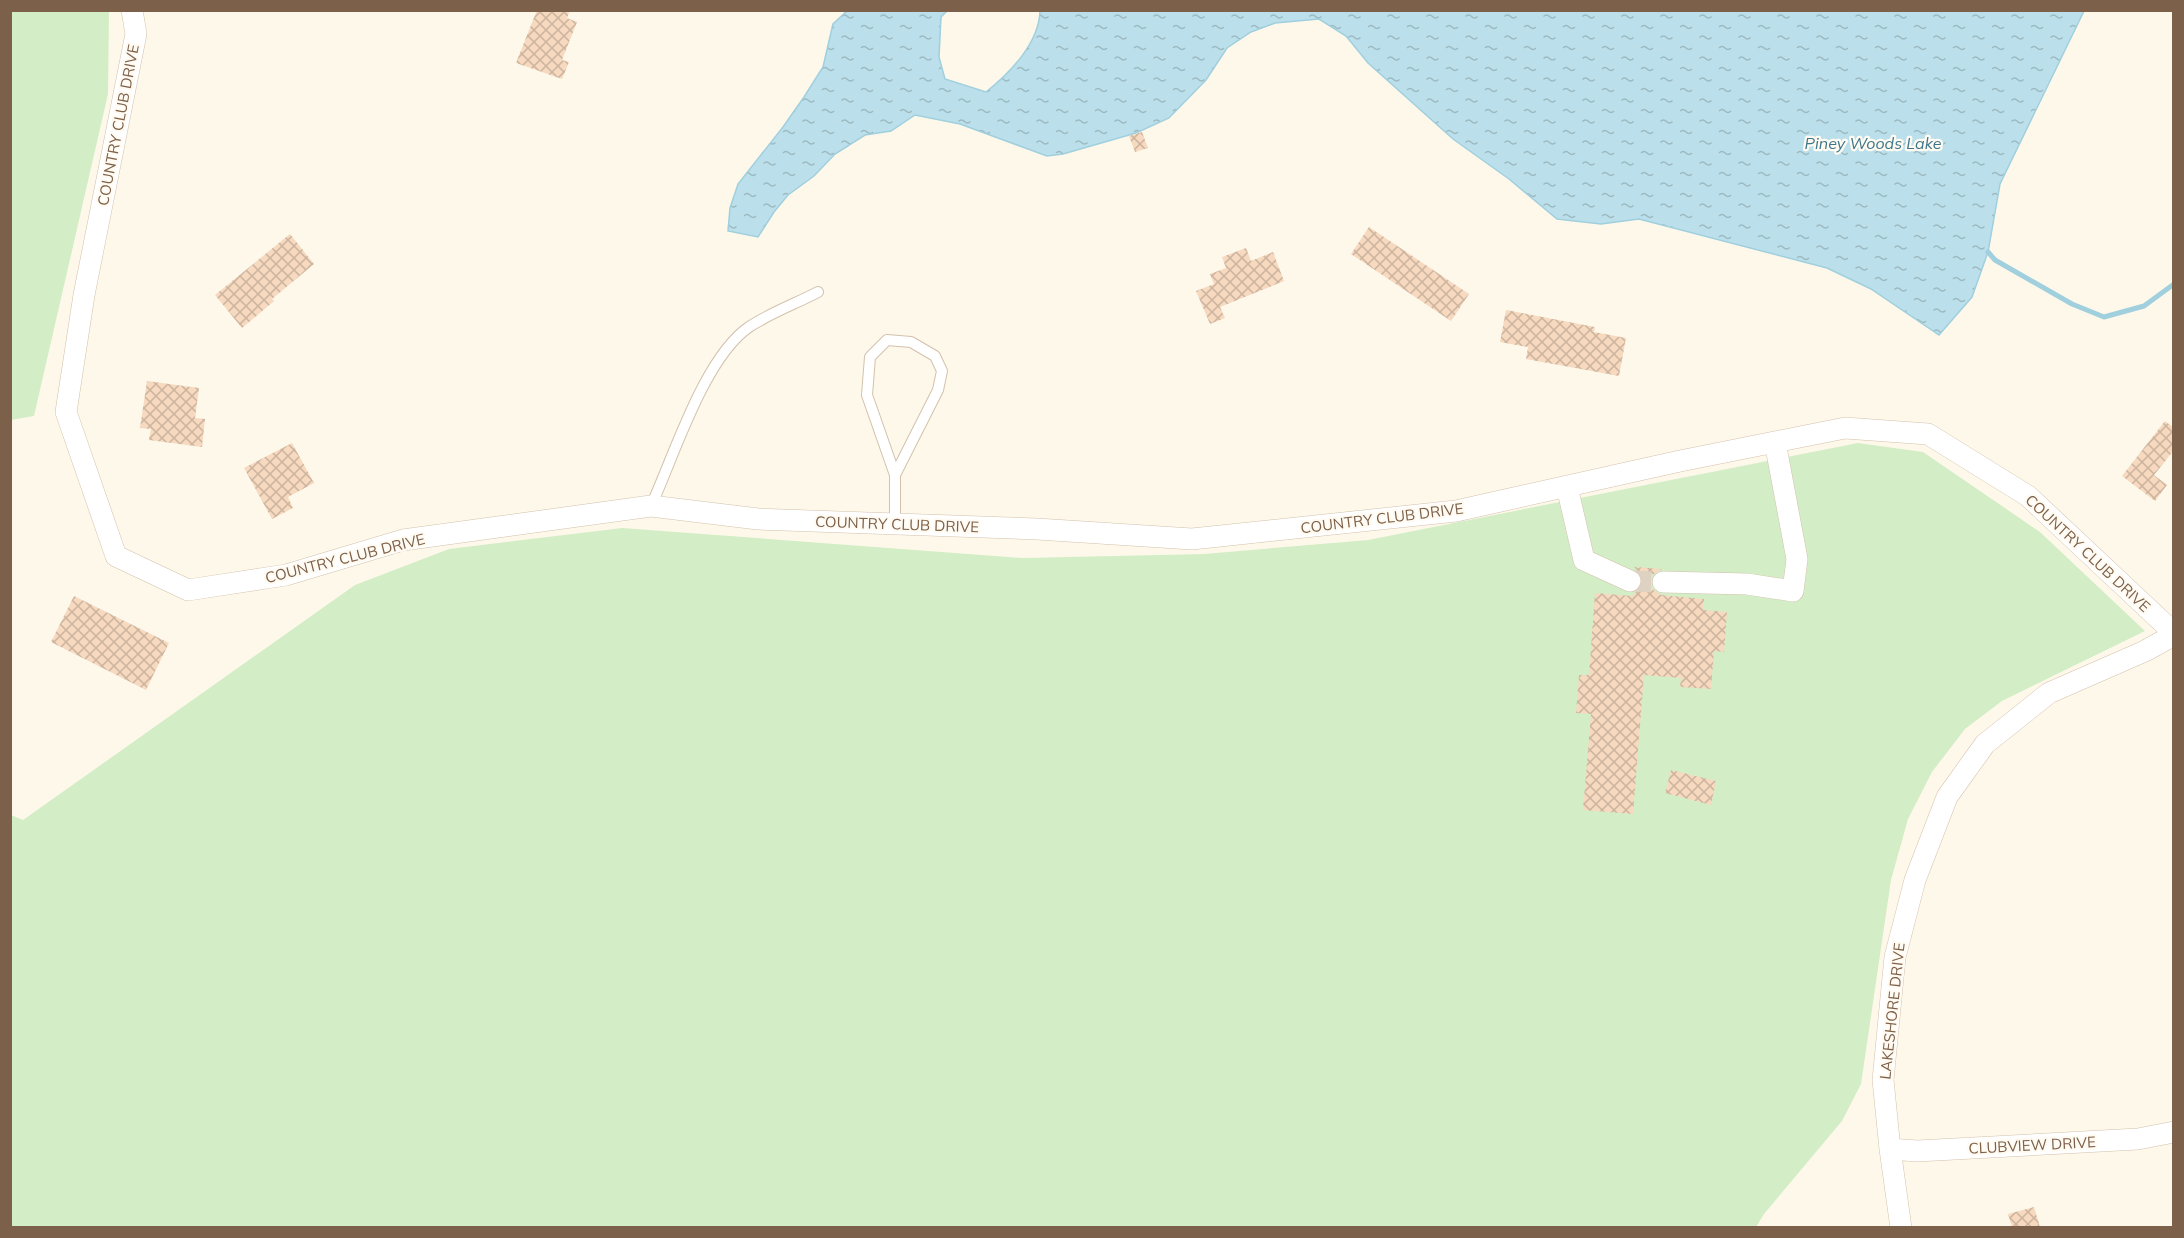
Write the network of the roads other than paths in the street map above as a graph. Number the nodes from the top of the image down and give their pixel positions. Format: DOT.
graph roads {
  1 [pos="132,10"];
  2 [pos="818,292"];
  3 [pos="1775,442"];
  4 [pos="896,475"];
  5 [pos="1567,487"];
  6 [pos="651,506"];
  7 [pos="895,524"];
  8 [pos="1630,581"];
  9 [pos="1663,582"];
  10 [pos="2174,634"];
  11 [pos="2174,1132"];
  12 [pos="1890,1149"];
  13 [pos="1901,1227"];
  1 -- 6 [label="street, COUNTRY CLUB DRIVE"];
  2 -- 6 [label="lane"];
  3 -- 5 [label="street, COUNTRY CLUB DRIVE"];
  3 -- 9 [label="street"];
  3 -- 10 [label="street, COUNTRY CLUB DRIVE"];
  4 -- 4 [label="lane"];
  4 -- 7 [label="lane"];
  5 -- 7 [label="street, COUNTRY CLUB DRIVE"];
  5 -- 8 [label="street"];
  6 -- 7 [label="street, COUNTRY CLUB DRIVE"];
  10 -- 12 [label="street, LAKESHORE DRIVE"];
  11 -- 12 [label="street, CLUBVIEW DRIVE"];
  12 -- 13 [label="street, LAKESHORE DRIVE"];
}
